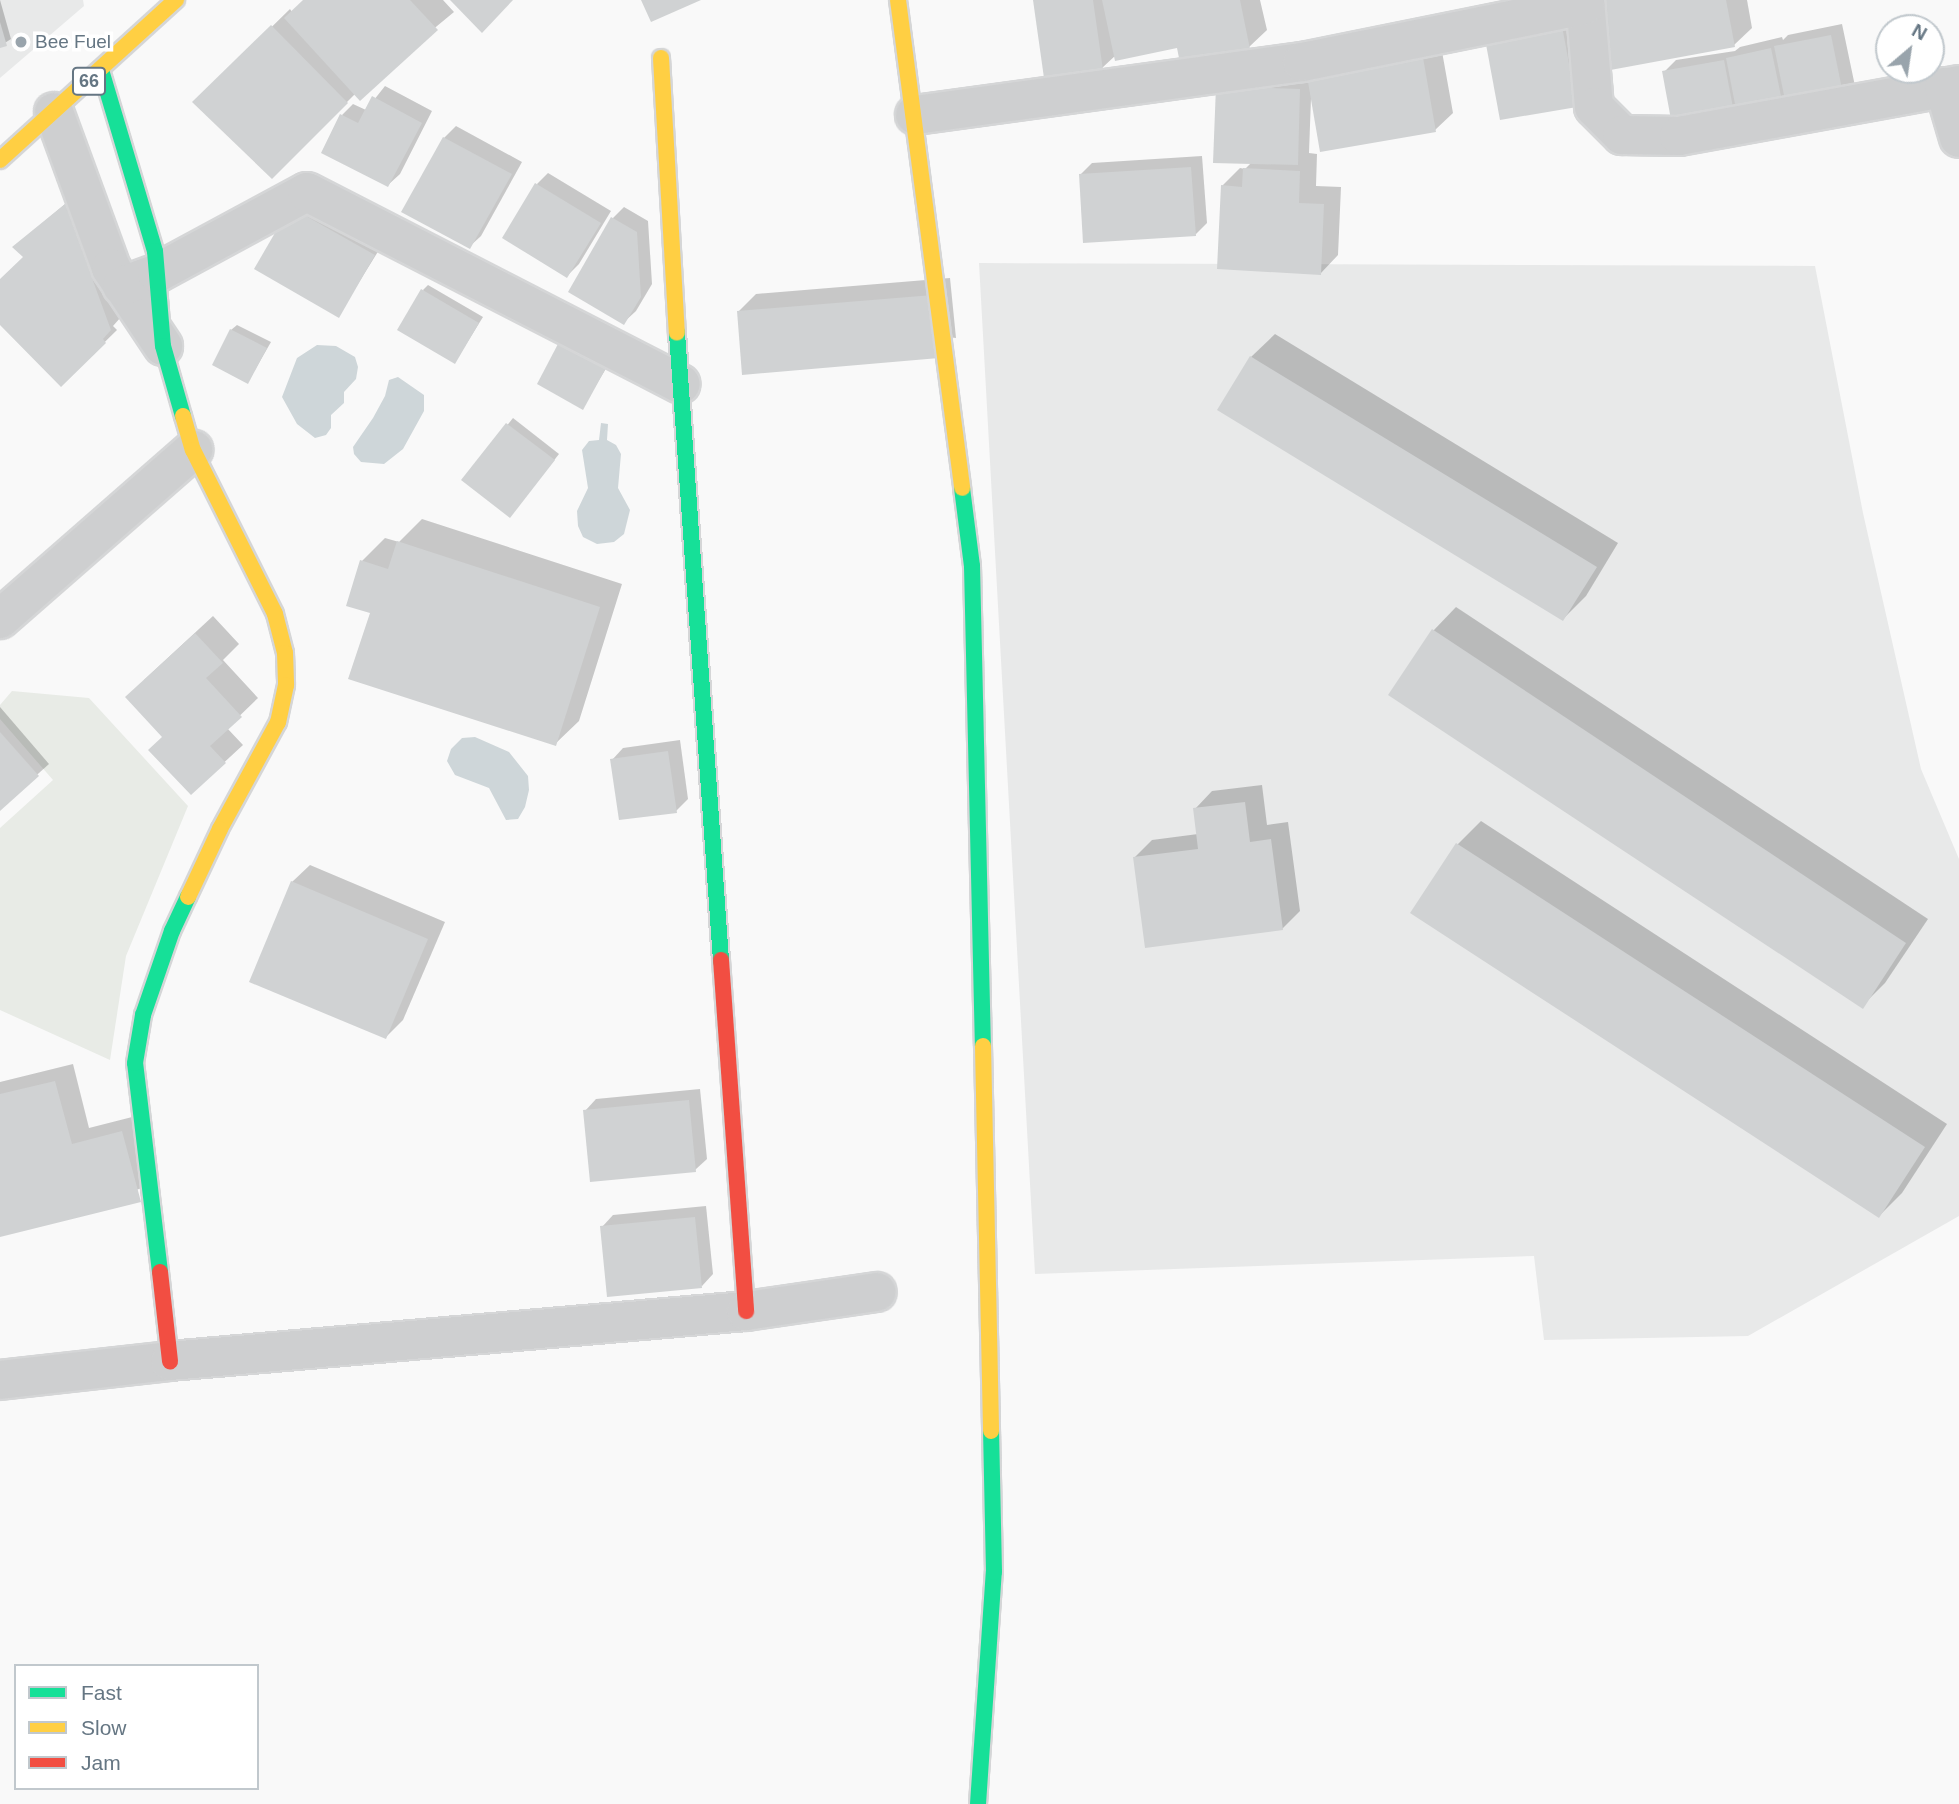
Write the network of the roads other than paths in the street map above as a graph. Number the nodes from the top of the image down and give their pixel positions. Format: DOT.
graph roads {
  1 [pos="176,0"];
  2 [pos="898,0"];
  3 [pos="1585,2"];
  4 [pos="661,58"];
  5 [pos="101,70"];
  6 [pos="1952,86"];
  7 [pos="54,112"];
  8 [pos="915,115"];
  9 [pos="1959,138"];
  10 [pos="0,160"];
  11 [pos="157,272"];
  12 [pos="122,286"];
  13 [pos="163,346"];
  14 [pos="680,384"];
  15 [pos="193,450"];
  16 [pos="0,619"];
  17 [pos="877,1292"];
  18 [pos="746,1311"];
  19 [pos="170,1361"];
  20 [pos="0,1380"];
  21 [pos="978,1804"];
  1 -- 5 [label="street, 66"];
  2 -- 8 [label="street"];
  3 -- 6 [label="street"];
  3 -- 8 [label="street"];
  4 -- 14 [label="street"];
  5 -- 7 [label="street, 66"];
  5 -- 11 [label="street"];
  6 -- 9 [label="street"];
  7 -- 10 [label="street, 66"];
  7 -- 12 [label="street"];
  8 -- 21 [label="street"];
  11 -- 12 [label="street"];
  11 -- 13 [label="street"];
  11 -- 14 [label="street"];
  12 -- 13 [label="street"];
  13 -- 15 [label="street"];
  14 -- 18 [label="street"];
  15 -- 16 [label="street"];
  15 -- 19 [label="street"];
  17 -- 18 [label="street"];
  18 -- 19 [label="street"];
  19 -- 20 [label="street"];
}
